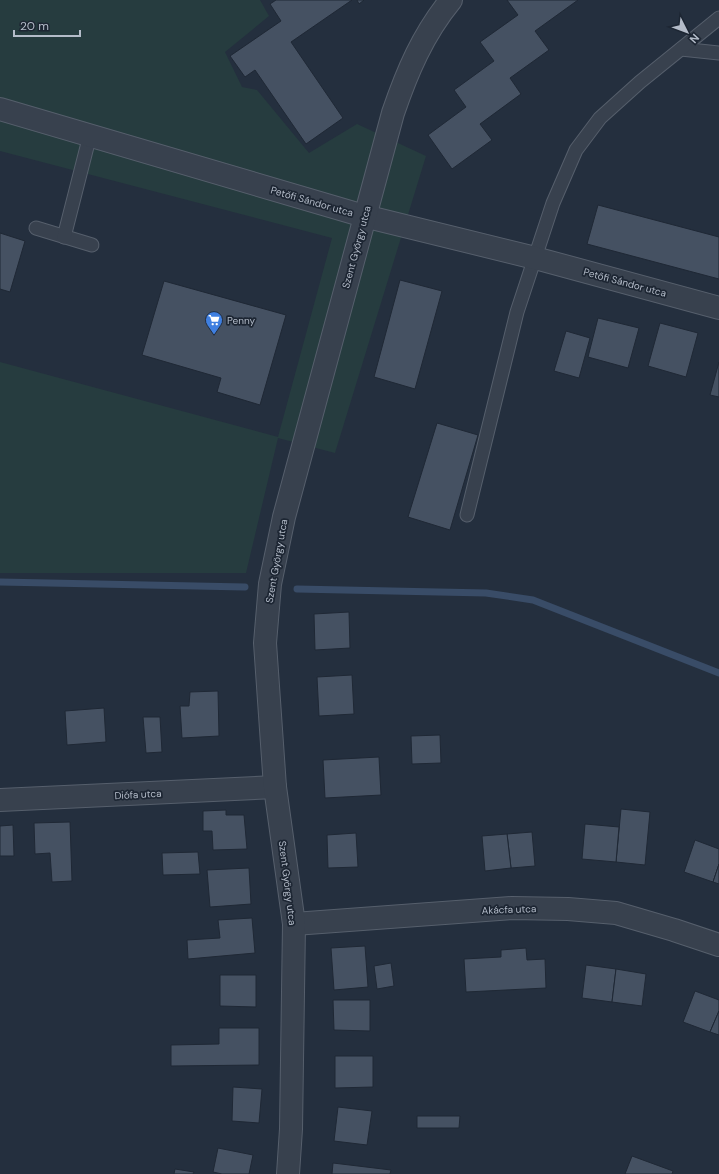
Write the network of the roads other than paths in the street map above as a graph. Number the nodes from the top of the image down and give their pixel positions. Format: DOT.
graph roads {
  1 [pos="451,0"];
  2 [pos="719,18"];
  3 [pos="681,49"];
  4 [pos="719,53"];
  5 [pos="0,109"];
  6 [pos="90,135"];
  7 [pos="364,216"];
  8 [pos="36,228"];
  9 [pos="64,237"];
  10 [pos="92,245"];
  11 [pos="535,258"];
  12 [pos="719,308"];
  13 [pos="467,515"];
  14 [pos="276,787"];
  15 [pos="0,800"];
  16 [pos="294,924"];
  17 [pos="719,946"];
  18 [pos="288,1174"];
  1 -- 7 [label="street, Szent György utca"];
  2 -- 3 [label="lane"];
  3 -- 4 [label="lane"];
  3 -- 11 [label="lane"];
  5 -- 6 [label="street, Petőfi Sándor utca"];
  6 -- 7 [label="street, Petőfi Sándor utca"];
  6 -- 9 [label="lane"];
  7 -- 11 [label="street, Petőfi Sándor utca"];
  7 -- 14 [label="street, Szent György utca"];
  8 -- 9 [label="lane"];
  9 -- 10 [label="lane"];
  11 -- 12 [label="street, Petőfi Sándor utca"];
  11 -- 13 [label="lane"];
  14 -- 15 [label="street, Diófa utca"];
  14 -- 16 [label="street, Szent György utca"];
  16 -- 17 [label="street, Akácfa utca"];
  16 -- 18 [label="street, Szent György utca"];
}
